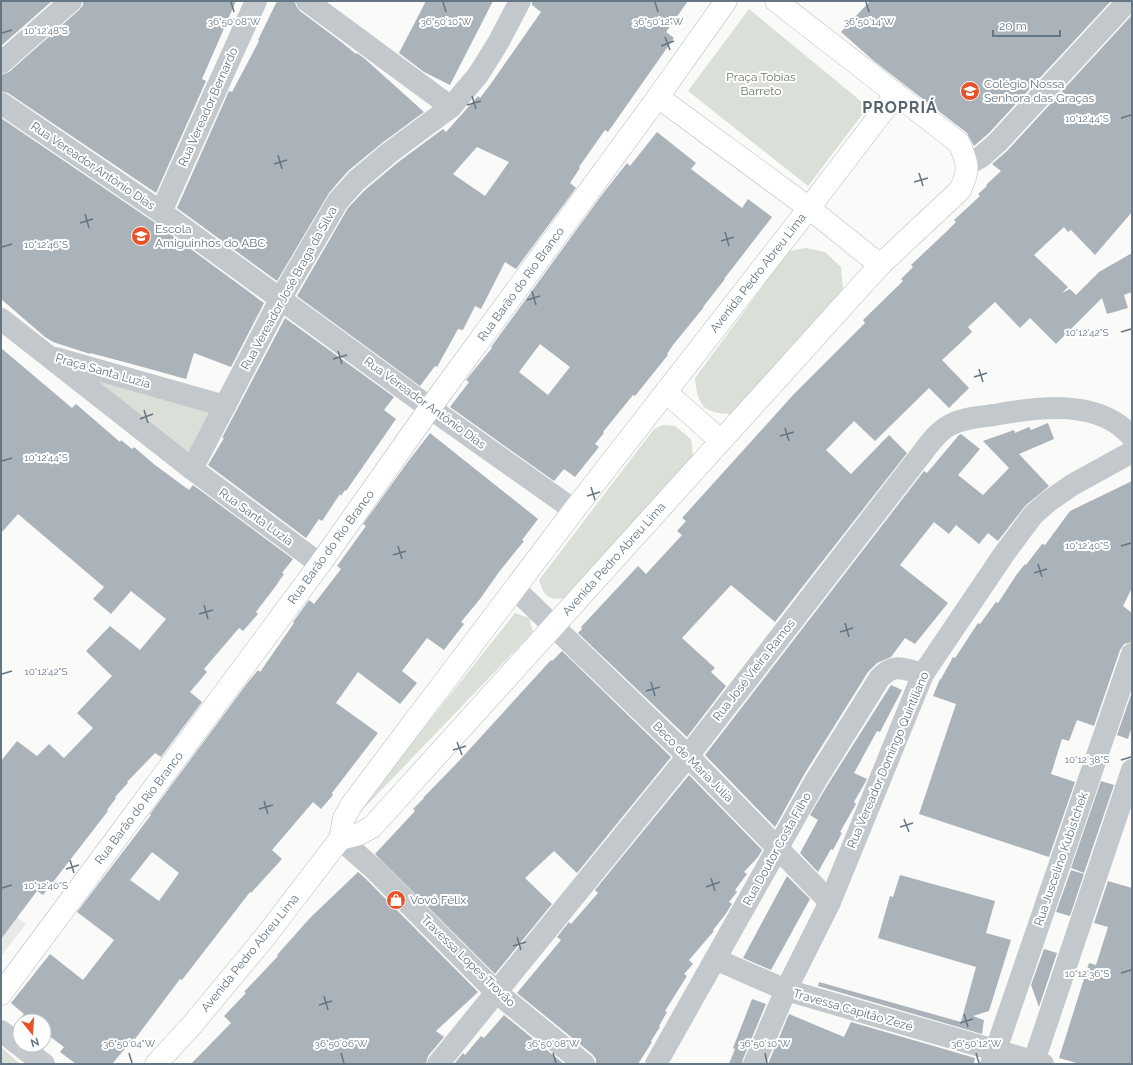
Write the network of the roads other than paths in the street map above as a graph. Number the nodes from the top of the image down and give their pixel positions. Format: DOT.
graph roads {
  1 [pos="71,1"];
  2 [pos="256,1"];
  3 [pos="307,1"];
  4 [pos="520,1"];
  5 [pos="726,1"];
  6 [pos="776,1"];
  7 [pos="1128,1"];
  8 [pos="1,63"];
  9 [pos="896,94"];
  10 [pos="658,97"];
  11 [pos="1,103"];
  12 [pos="451,106"];
  13 [pos="967,165"];
  14 [pos="809,208"];
  15 [pos="161,212"];
  16 [pos="880,265"];
  17 [pos="281,298"];
  18 [pos="5,330"];
  19 [pos="45,354"];
  20 [pos="666,392"];
  21 [pos="225,406"];
  22 [pos="430,408"];
  23 [pos="1132,437"];
  24 [pos="721,440"];
  25 [pos="1132,452"];
  26 [pos="192,469"];
  27 [pos="574,510"];
  28 [pos="320,564"];
  29 [pos="515,589"];
  30 [pos="553,626"];
  31 [pos="1132,654"];
  32 [pos="923,674"];
  33 [pos="688,756"];
  34 [pos="1132,770"];
  35 [pos="340,839"];
  36 [pos="777,848"];
  37 [pos="830,902"];
  38 [pos="715,959"];
  39 [pos="786,990"];
  40 [pos="496,992"];
  41 [pos="1,994"];
  42 [pos="1,1031"];
  43 [pos="993,1058"];
  44 [pos="1037,1063"];
  45 [pos="44,1064"];
  46 [pos="156,1064"];
  47 [pos="438,1064"];
  48 [pos="584,1064"];
  49 [pos="656,1064"];
  50 [pos="754,1064"];
  1 -- 8 [label="street"];
  2 -- 15 [label="street, Rua Vereador Bernardo"];
  3 -- 12 [label="street"];
  4 -- 12 [label="street, Rua Vereador José Braga da Silva"];
  5 -- 10 [label="main road"];
  6 -- 9 [label="main road"];
  7 -- 13 [label="street"];
  9 -- 13 [label="main road"];
  9 -- 14 [label="main road, Avenida Pedro Abreu Lima"];
  10 -- 14 [label="main road"];
  10 -- 22 [label="main road, Rua Barão do Rio Branco"];
  11 -- 15 [label="street, Rua Vereador Antônio Dias"];
  12 -- 17 [label="street, Rua Vereador José Braga da Silva"];
  13 -- 16 [label="main road, Avenida Pedro Abreu Lima"];
  14 -- 16 [label="main road"];
  14 -- 20 [label="main road, Avenida Pedro Abreu Lima"];
  15 -- 17 [label="street, Rua Vereador Antônio Dias"];
  16 -- 24 [label="main road, Avenida Pedro Abreu Lima"];
  17 -- 21 [label="street, Rua Vereador José Braga da Silva"];
  17 -- 22 [label="street, Rua Vereador Antônio Dias"];
  18 -- 19 [label="street"];
  19 -- 21 [label="street, Praça Santa Luzia"];
  19 -- 26 [label="street, Praça Santa Luzia"];
  20 -- 24 [label="main road"];
  20 -- 27 [label="main road, Avenida Pedro Abreu Lima"];
  21 -- 26 [label="street, Rua Vereador José Braga da Silva"];
  22 -- 27 [label="street, Rua Vereador Antônio Dias"];
  22 -- 28 [label="main road, Rua Barão do Rio Branco"];
  23 -- 33 [label="street, Rua José Vieira Ramos"];
  24 -- 30 [label="main road, Avenida Pedro Abreu Lima"];
  25 -- 32 [label="street, Rua Vereador Domingo Quintiliano"];
  26 -- 28 [label="street, Rua Santa Luzia"];
  27 -- 29 [label="main road, Avenida Pedro Abreu Lima"];
  28 -- 41 [label="main road, Rua Barão do Rio Branco"];
  29 -- 30 [label="street, Beco de Maria Júlia"];
  29 -- 35 [label="main road, Avenida Pedro Abreu Lima"];
  30 -- 33 [label="street, Beco de Maria Júlia"];
  30 -- 35 [label="main road, Avenida Pedro Abreu Lima"];
  31 -- 43 [label="street, Rua Juscelino Kubistchek"];
  32 -- 36 [label="street, Rua Doutor Costa Filho"];
  32 -- 37 [label="street, Rua Vereador Domingo Quintiliano"];
  33 -- 36 [label="street, Beco de Maria Júlia"];
  33 -- 40 [label="street, Rua José Vieira Ramos"];
  34 -- 44 [label="street"];
  35 -- 40 [label="street, Travessa Lopes Trovão"];
  35 -- 46 [label="main road, Avenida Pedro Abreu Lima"];
  36 -- 37 [label="street, Beco de Maria Júlia"];
  36 -- 38 [label="street, Rua Doutor Costa Filho"];
  37 -- 39 [label="street, Rua Vereador Domingo Quintiliano"];
  38 -- 39 [label="street, Travessa Capitão Zezé"];
  38 -- 49 [label="street, Rua Doutor Costa Filho"];
  39 -- 43 [label="street, Travessa Capitão Zezé"];
  39 -- 50 [label="street, Rua Vereador Domingo Quintiliano"];
  40 -- 47 [label="street, Rua José Vieira Ramos"];
  40 -- 48 [label="street, Travessa Lopes Trovão"];
  42 -- 45 [label="street"];
  43 -- 44 [label="street, Travessa Capitão Zezé"];
}
